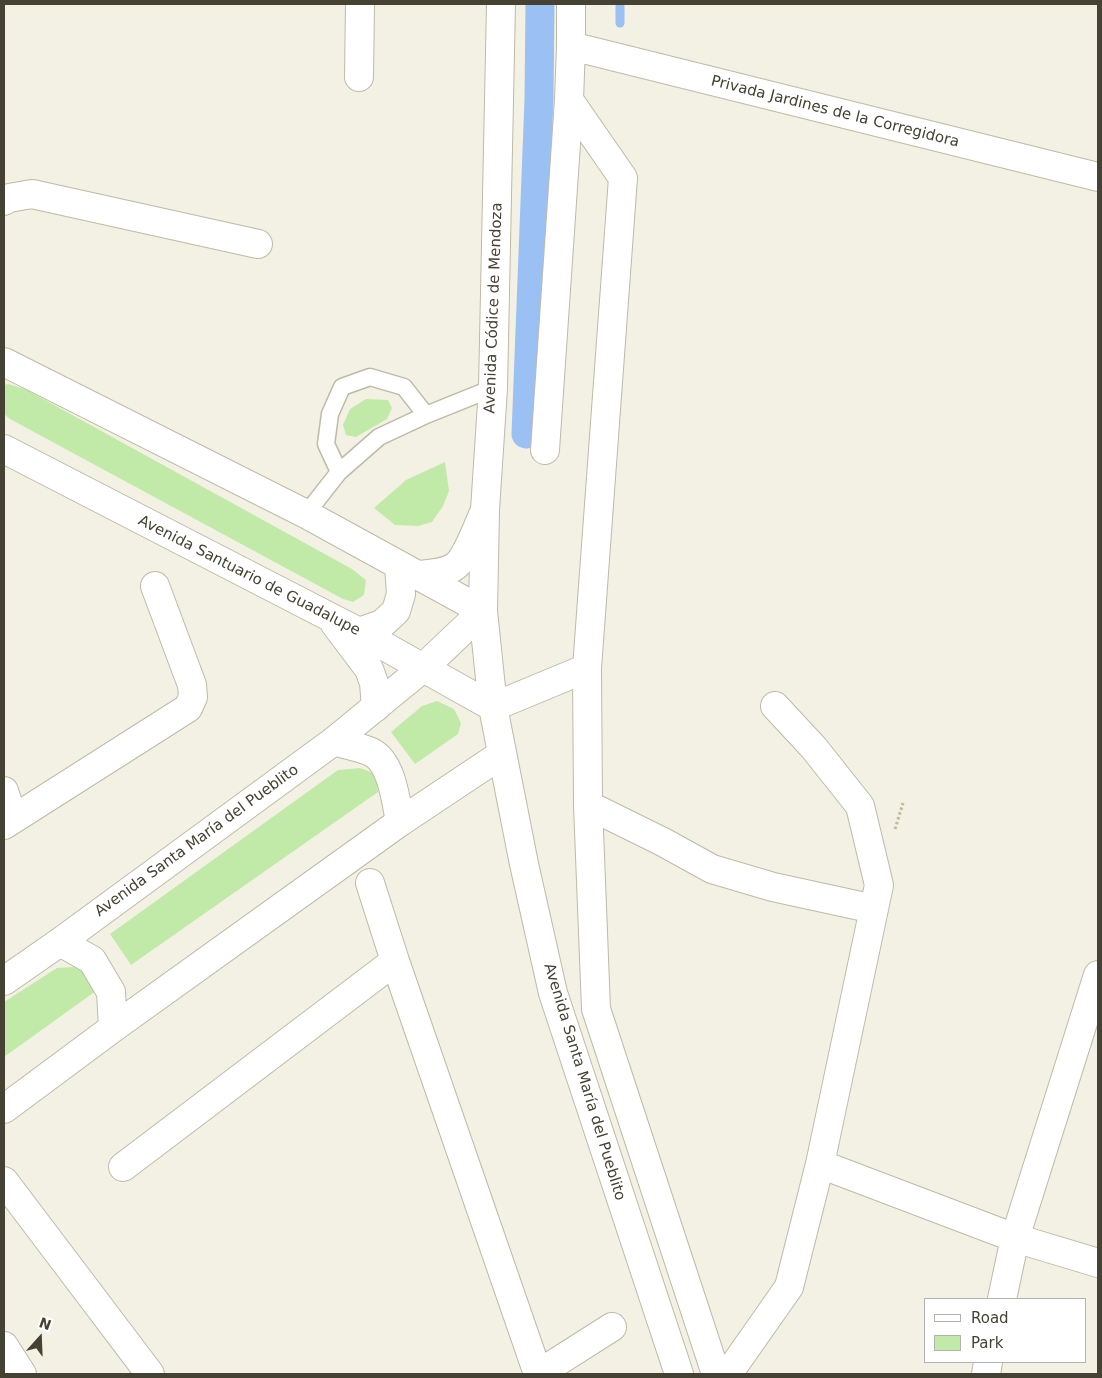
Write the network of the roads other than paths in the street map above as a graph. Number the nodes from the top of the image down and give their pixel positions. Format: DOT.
graph roads {
  1 [pos="360,4"];
  2 [pos="501,4"];
  3 [pos="571,4"];
  4 [pos="571,46"];
  5 [pos="359,77"];
  6 [pos="569,100"];
  7 [pos="1098,177"];
  8 [pos="4,201"];
  9 [pos="258,244"];
  10 [pos="4,362"];
  11 [pos="493,388"];
  12 [pos="426,415"];
  13 [pos="4,449"];
  14 [pos="545,450"];
  15 [pos="339,472"];
  16 [pos="486,510"];
  17 [pos="306,514"];
  18 [pos="407,570"];
  19 [pos="155,586"];
  20 [pos="483,611"];
  21 [pos="330,617"];
  22 [pos="359,632"];
  23 [pos="423,668"];
  24 [pos="587,668"];
  25 [pos="493,706"];
  26 [pos="775,706"];
  27 [pos="376,707"];
  28 [pos="334,741"];
  29 [pos="502,754"];
  30 [pos="4,791"];
  31 [pos="588,805"];
  32 [pos="8,822"];
  33 [pos="400,822"];
  34 [pos="370,883"];
  35 [pos="874,909"];
  36 [pos="60,942"];
  37 [pos="395,961"];
  38 [pos="1098,975"];
  39 [pos="4,981"];
  40 [pos="113,1028"];
  41 [pos="4,1109"];
  42 [pos="820,1164"];
  43 [pos="123,1167"];
  44 [pos="4,1181"];
  45 [pos="1015,1238"];
  46 [pos="1098,1263"];
  47 [pos="1002,1298"];
  48 [pos="612,1327"];
  49 [pos="4,1346"];
  50 [pos="22,1374"];
  51 [pos="150,1374"];
  52 [pos="538,1374"];
  53 [pos="678,1374"];
  54 [pos="716,1374"];
  55 [pos="728,1374"];
  1 -- 5 [label="street"];
  2 -- 11 [label="street, Avenida Códice de Mendoza"];
  3 -- 4 [label="street"];
  4 -- 6 [label="street"];
  4 -- 7 [label="street, Privada Jardines de la Corregidora"];
  6 -- 14 [label="street"];
  6 -- 24 [label="street"];
  8 -- 9 [label="street"];
  10 -- 17 [label="street"];
  11 -- 12 [label="lane"];
  11 -- 16 [label="street, Avenida Códice de Mendoza"];
  12 -- 15 [label="lane"];
  12 -- 15 [label="lane"];
  13 -- 21 [label="street, Avenida Santuario de Guadalupe"];
  15 -- 17 [label="lane"];
  16 -- 18 [label="street"];
  16 -- 20 [label="street, Avenida Códice de Mendoza"];
  17 -- 18 [label="street"];
  18 -- 20 [label="street"];
  18 -- 22 [label="street"];
  19 -- 32 [label="street"];
  20 -- 23 [label="street"];
  20 -- 25 [label="street, Avenida Códice de Mendoza"];
  21 -- 22 [label="street, Avenida Santuario de Guadalupe"];
  21 -- 27 [label="street"];
  22 -- 23 [label="street, Avenida Santuario de Guadalupe"];
  23 -- 25 [label="street, Avenida Santuario de Guadalupe"];
  23 -- 27 [label="street, Avenida Santa María del Pueblito"];
  24 -- 25 [label="street"];
  24 -- 31 [label="street"];
  25 -- 29 [label="street, Avenida Santa María del Pueblito"];
  26 -- 35 [label="street"];
  27 -- 28 [label="street, Avenida Santa María del Pueblito"];
  28 -- 33 [label="street"];
  28 -- 36 [label="street, Avenida Santa María del Pueblito"];
  29 -- 33 [label="street"];
  29 -- 53 [label="street, Avenida Santa María del Pueblito"];
  30 -- 32 [label="street"];
  31 -- 35 [label="street"];
  31 -- 54 [label="street"];
  33 -- 40 [label="street"];
  34 -- 37 [label="street"];
  35 -- 42 [label="street"];
  36 -- 39 [label="street, Avenida Santa María del Pueblito"];
  36 -- 40 [label="street"];
  37 -- 43 [label="street"];
  37 -- 52 [label="street"];
  38 -- 45 [label="street"];
  40 -- 41 [label="street"];
  42 -- 45 [label="street"];
  42 -- 55 [label="street"];
  44 -- 51 [label="street"];
  45 -- 46 [label="street"];
  45 -- 47 [label="street"];
  48 -- 52 [label="street"];
  49 -- 50 [label="street"];
}
